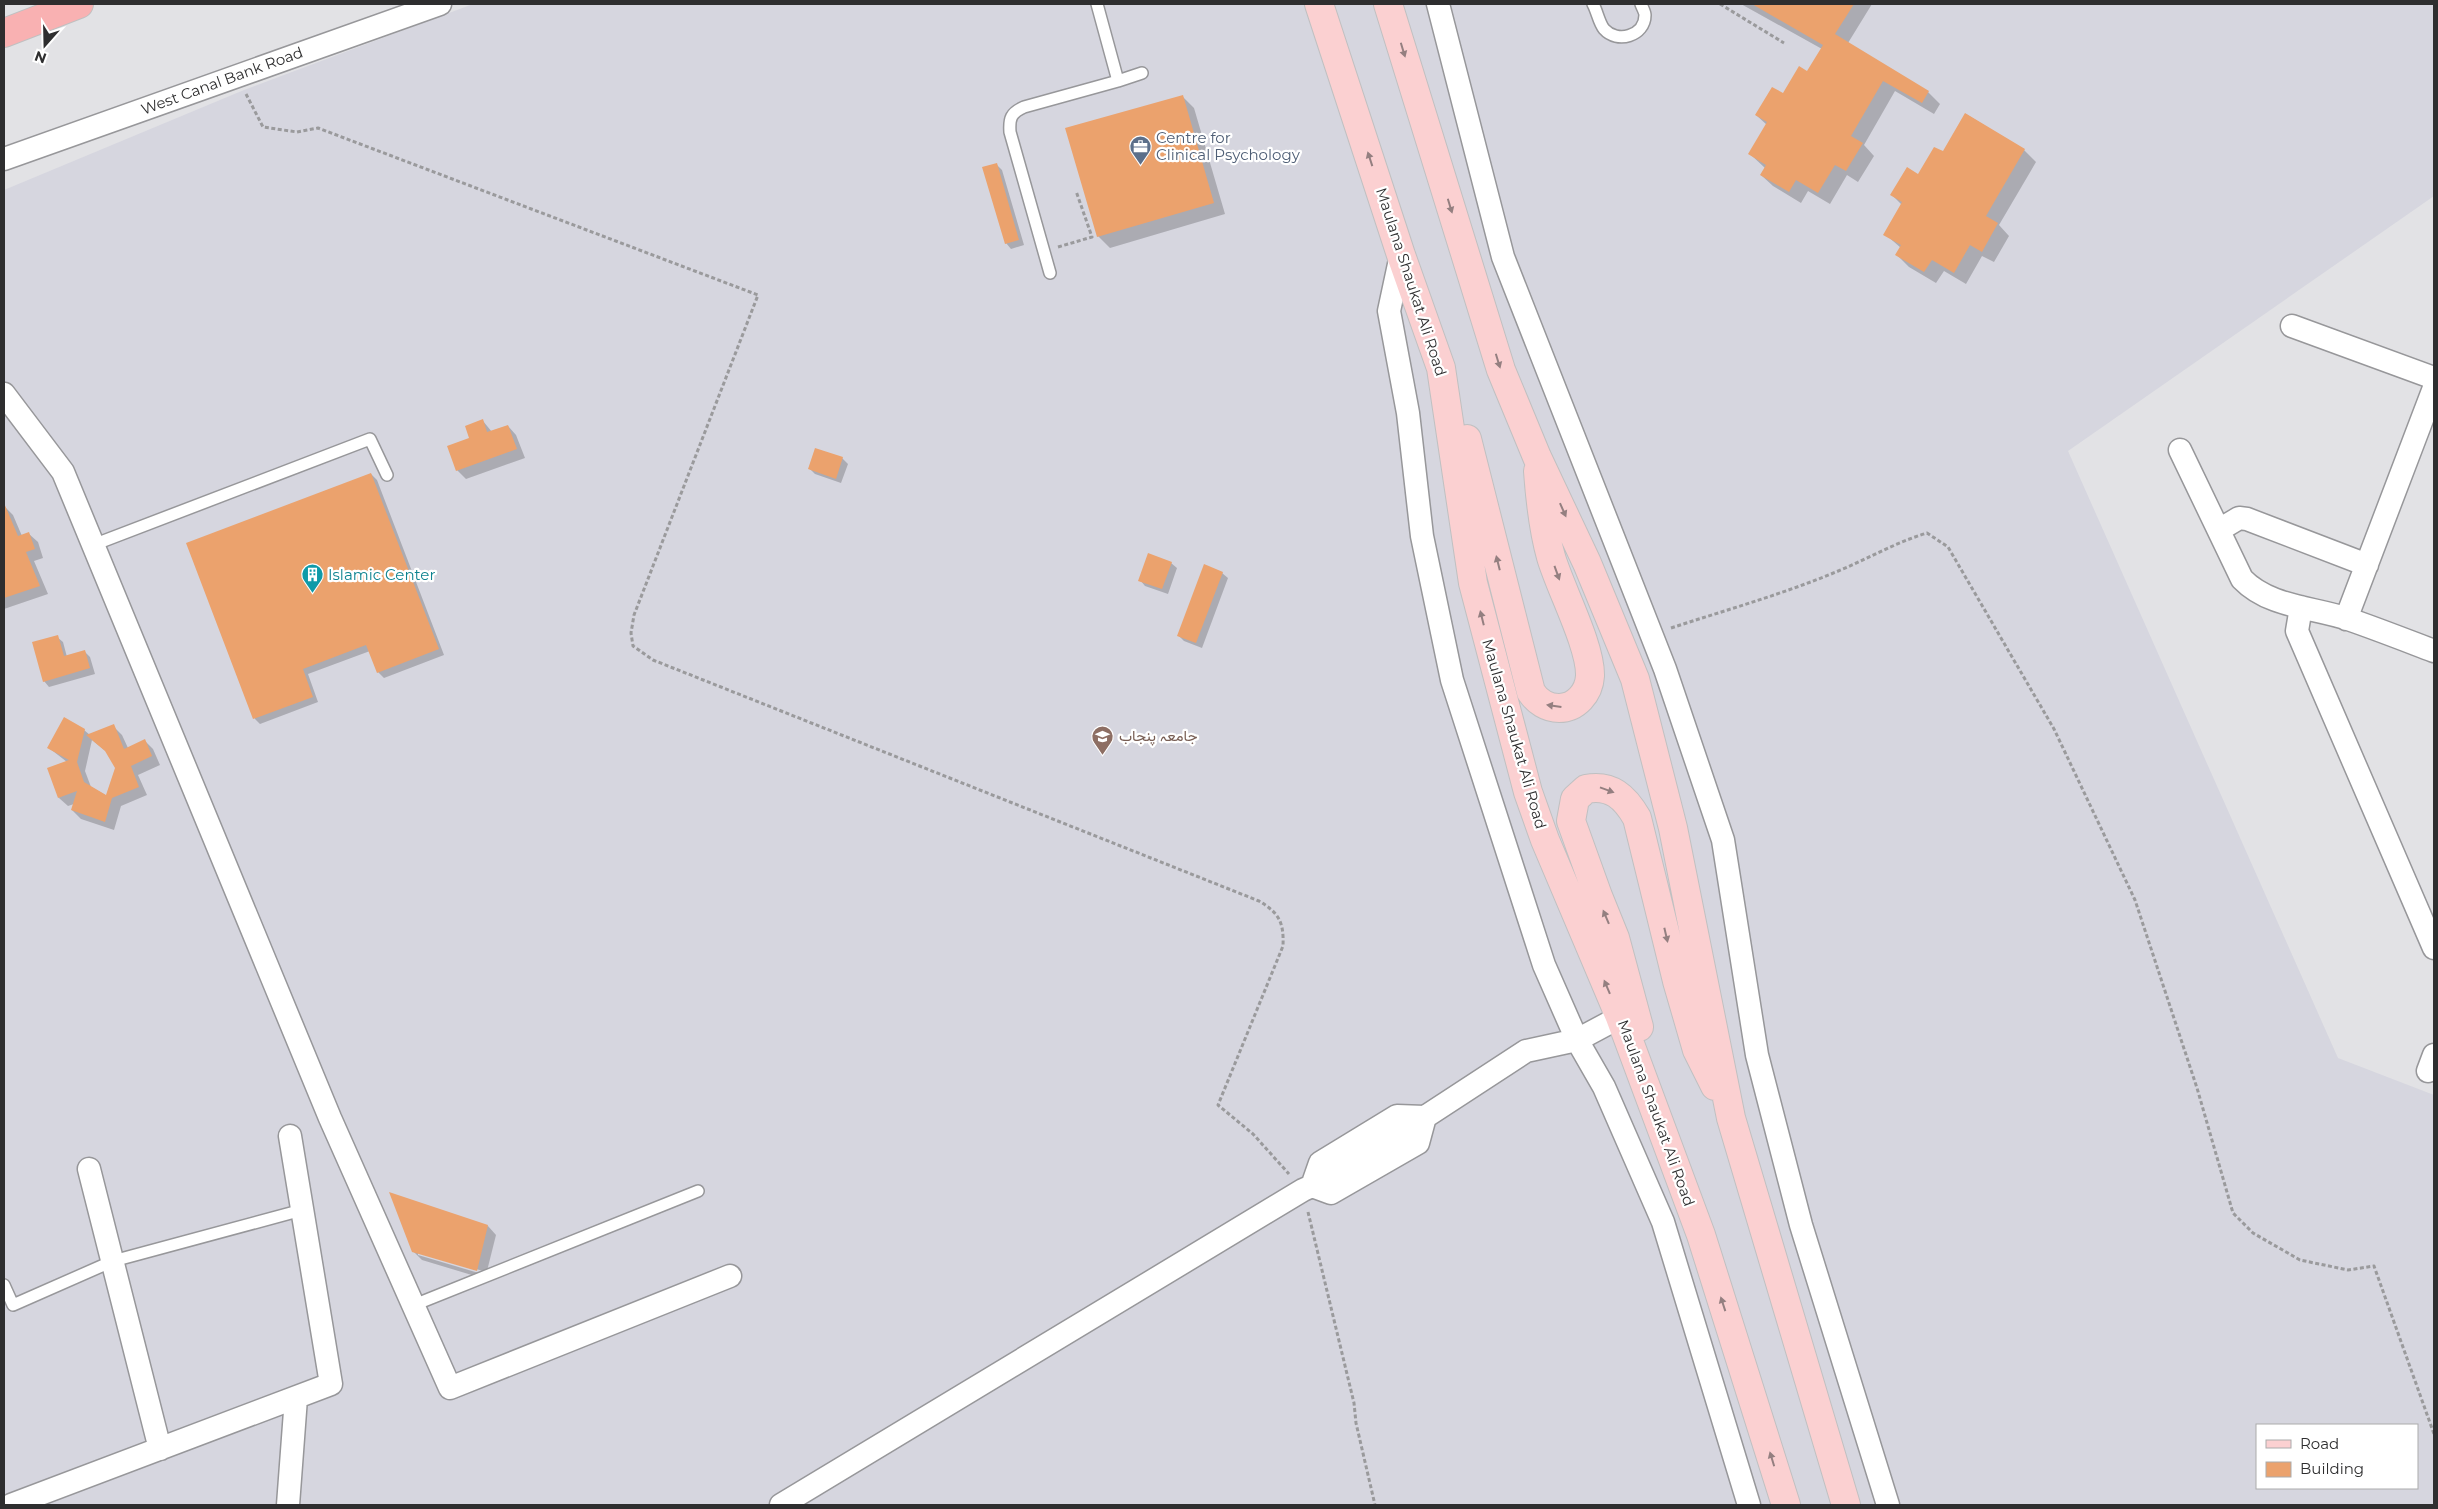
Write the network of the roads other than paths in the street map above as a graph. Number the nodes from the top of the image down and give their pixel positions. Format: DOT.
graph roads {
  1 [pos="79,4"];
  2 [pos="440,4"];
  3 [pos="1097,4"];
  4 [pos="1319,4"];
  5 [pos="1388,4"];
  6 [pos="1438,4"];
  7 [pos="1594,4"];
  8 [pos="1642,4"];
  9 [pos="4,33"];
  10 [pos="1142,73"];
  11 [pos="1118,81"];
  12 [pos="4,159"];
  13 [pos="1401,255"];
  14 [pos="1050,273"];
  15 [pos="2292,326"];
  16 [pos="2434,378"];
  17 [pos="1445,387"];
  18 [pos="2434,388"];
  19 [pos="4,394"];
  20 [pos="2180,450"];
  21 [pos="1537,457"];
  22 [pos="388,475"];
  23 [pos="2219,530"];
  24 [pos="93,545"];
  25 [pos="2367,565"];
  26 [pos="2301,607"];
  27 [pos="2346,618"];
  28 [pos="2434,651"];
  29 [pos="2434,948"];
  30 [pos="1620,1017"];
  31 [pos="1577,1040"];
  32 [pos="1657,1116"];
  33 [pos="1425,1117"];
  34 [pos="1731,1118"];
  35 [pos="290,1136"];
  36 [pos="89,1169"];
  37 [pos="1308,1188"];
  38 [pos="698,1191"];
  39 [pos="302,1210"];
  40 [pos="113,1261"];
  41 [pos="730,1276"];
  42 [pos="4,1285"];
  43 [pos="414,1305"];
  44 [pos="296,1398"];
  45 [pos="160,1449"];
  46 [pos="45,1499"];
  47 [pos="11,1505"];
  48 [pos="288,1505"];
  49 [pos="782,1505"];
  50 [pos="1749,1505"];
  51 [pos="1786,1505"];
  52 [pos="1846,1505"];
  53 [pos="1888,1505"];
  1 -- 9 [label="highway"];
  2 -- 12 [label="street, West Canal Bank Road"];
  3 -- 11 [label="lane"];
  13 -- 4 [label="main road, Maulana Shaukat Ali Road, one-way"];
  5 -- 21 [label="main road, one-way"];
  6 -- 53 [label="street"];
  7 -- 8 [label="lane"];
  10 -- 11 [label="lane"];
  11 -- 14 [label="lane"];
  13 -- 17 [label="main road, Maulana Shaukat Ali Road"];
  13 -- 31 [label="street"];
  15 -- 16 [label="street"];
  21 -- 17 [label="main road, one-way"];
  30 -- 17 [label="main road, Maulana Shaukat Ali Road, one-way"];
  18 -- 25 [label="street"];
  19 -- 24 [label="street"];
  20 -- 23 [label="street"];
  21 -- 34 [label="main road, one-way"];
  22 -- 24 [label="lane"];
  23 -- 25 [label="street"];
  23 -- 26 [label="street"];
  24 -- 43 [label="street"];
  25 -- 27 [label="street"];
  26 -- 27 [label="street"];
  26 -- 29 [label="street"];
  27 -- 28 [label="street"];
  30 -- 31 [label="street"];
  30 -- 32 [label="main road, Maulana Shaukat Ali Road"];
  31 -- 33 [label="street"];
  31 -- 50 [label="street"];
  32 -- 34 [label="main road, one-way"];
  51 -- 32 [label="main road, Maulana Shaukat Ali Road, one-way"];
  33 -- 37 [label="street"];
  33 -- 37 [label="street"];
  34 -- 52 [label="main road"];
  35 -- 39 [label="street"];
  36 -- 40 [label="street"];
  37 -- 49 [label="street"];
  38 -- 43 [label="lane"];
  39 -- 40 [label="lane"];
  39 -- 44 [label="street"];
  40 -- 42 [label="lane"];
  40 -- 45 [label="street"];
  41 -- 43 [label="street"];
  44 -- 45 [label="street"];
  44 -- 48 [label="street"];
  45 -- 46 [label="street"];
  46 -- 47 [label="street"];
}
